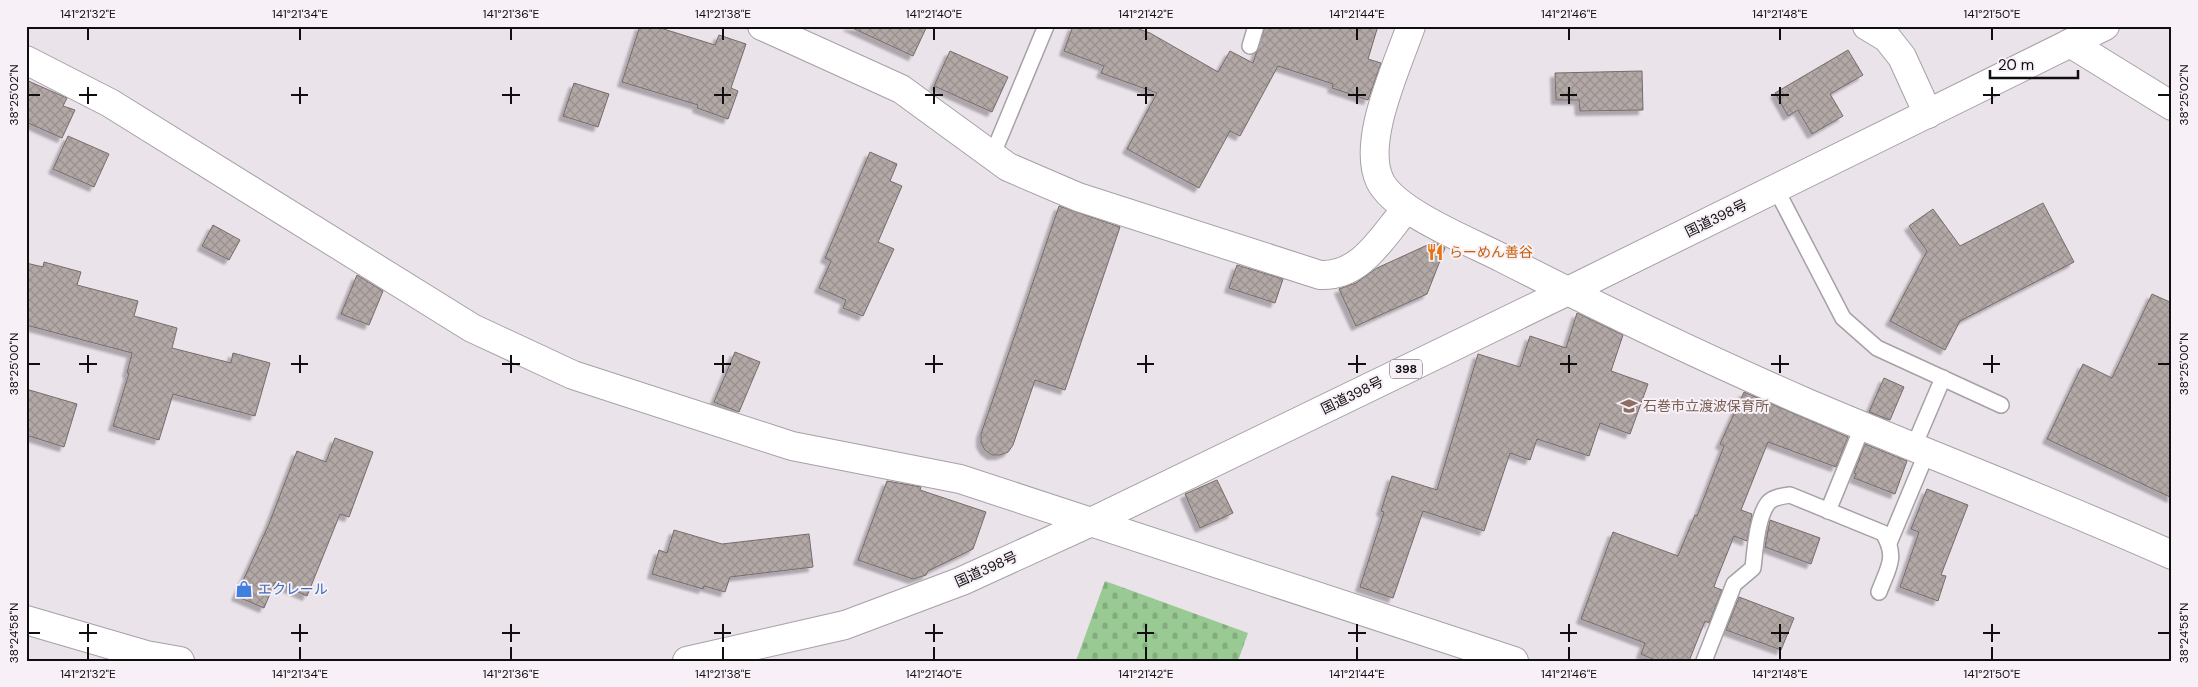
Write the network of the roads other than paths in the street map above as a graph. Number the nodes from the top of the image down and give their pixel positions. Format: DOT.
graph roads {
  1 [pos="762,26"];
  2 [pos="1046,26"];
  3 [pos="1256,26"];
  4 [pos="1411,26"];
  5 [pos="1867,26"];
  6 [pos="2105,26"];
  7 [pos="2070,43"];
  8 [pos="1250,46"];
  9 [pos="26,60"];
  10 [pos="2172,106"];
  11 [pos="1928,114"];
  12 [pos="992,156"];
  13 [pos="1776,189"];
  14 [pos="1406,209"];
  15 [pos="1568,291"];
  16 [pos="1943,378"];
  17 [pos="2001,405"];
  18 [pos="1863,425"];
  19 [pos="1921,449"];
  20 [pos="1828,510"];
  21 [pos="1089,523"];
  22 [pos="1889,543"];
  23 [pos="2172,555"];
  24 [pos="1879,592"];
  25 [pos="26,620"];
  26 [pos="149,659"];
  27 [pos="180,661"];
  28 [pos="687,661"];
  29 [pos="1514,661"];
  30 [pos="1704,661"];
  1 -- 12 [label="main road"];
  2 -- 12 [label="lane"];
  3 -- 8 [label="lane"];
  4 -- 14 [label="main road"];
  5 -- 11 [label="main road"];
  6 -- 7 [label="main road, 国道398号 / 398"];
  7 -- 10 [label="main road"];
  7 -- 11 [label="main road, 国道398号 / 398"];
  9 -- 21 [label="main road"];
  11 -- 13 [label="main road, 国道398号 / 398"];
  12 -- 14 [label="main road"];
  13 -- 15 [label="main road, 国道398号 / 398"];
  13 -- 16 [label="lane"];
  14 -- 15 [label="main road"];
  15 -- 18 [label="main road"];
  15 -- 21 [label="main road, 国道398号 / 398"];
  16 -- 17 [label="lane"];
  16 -- 19 [label="lane"];
  18 -- 19 [label="main road"];
  18 -- 20 [label="lane"];
  19 -- 22 [label="lane"];
  19 -- 23 [label="main road"];
  20 -- 22 [label="lane"];
  20 -- 30 [label="lane"];
  21 -- 28 [label="main road, 国道398号 / 398"];
  21 -- 29 [label="main road"];
  22 -- 24 [label="lane"];
  25 -- 26 [label="main road"];
  26 -- 27 [label="main road"];
}
